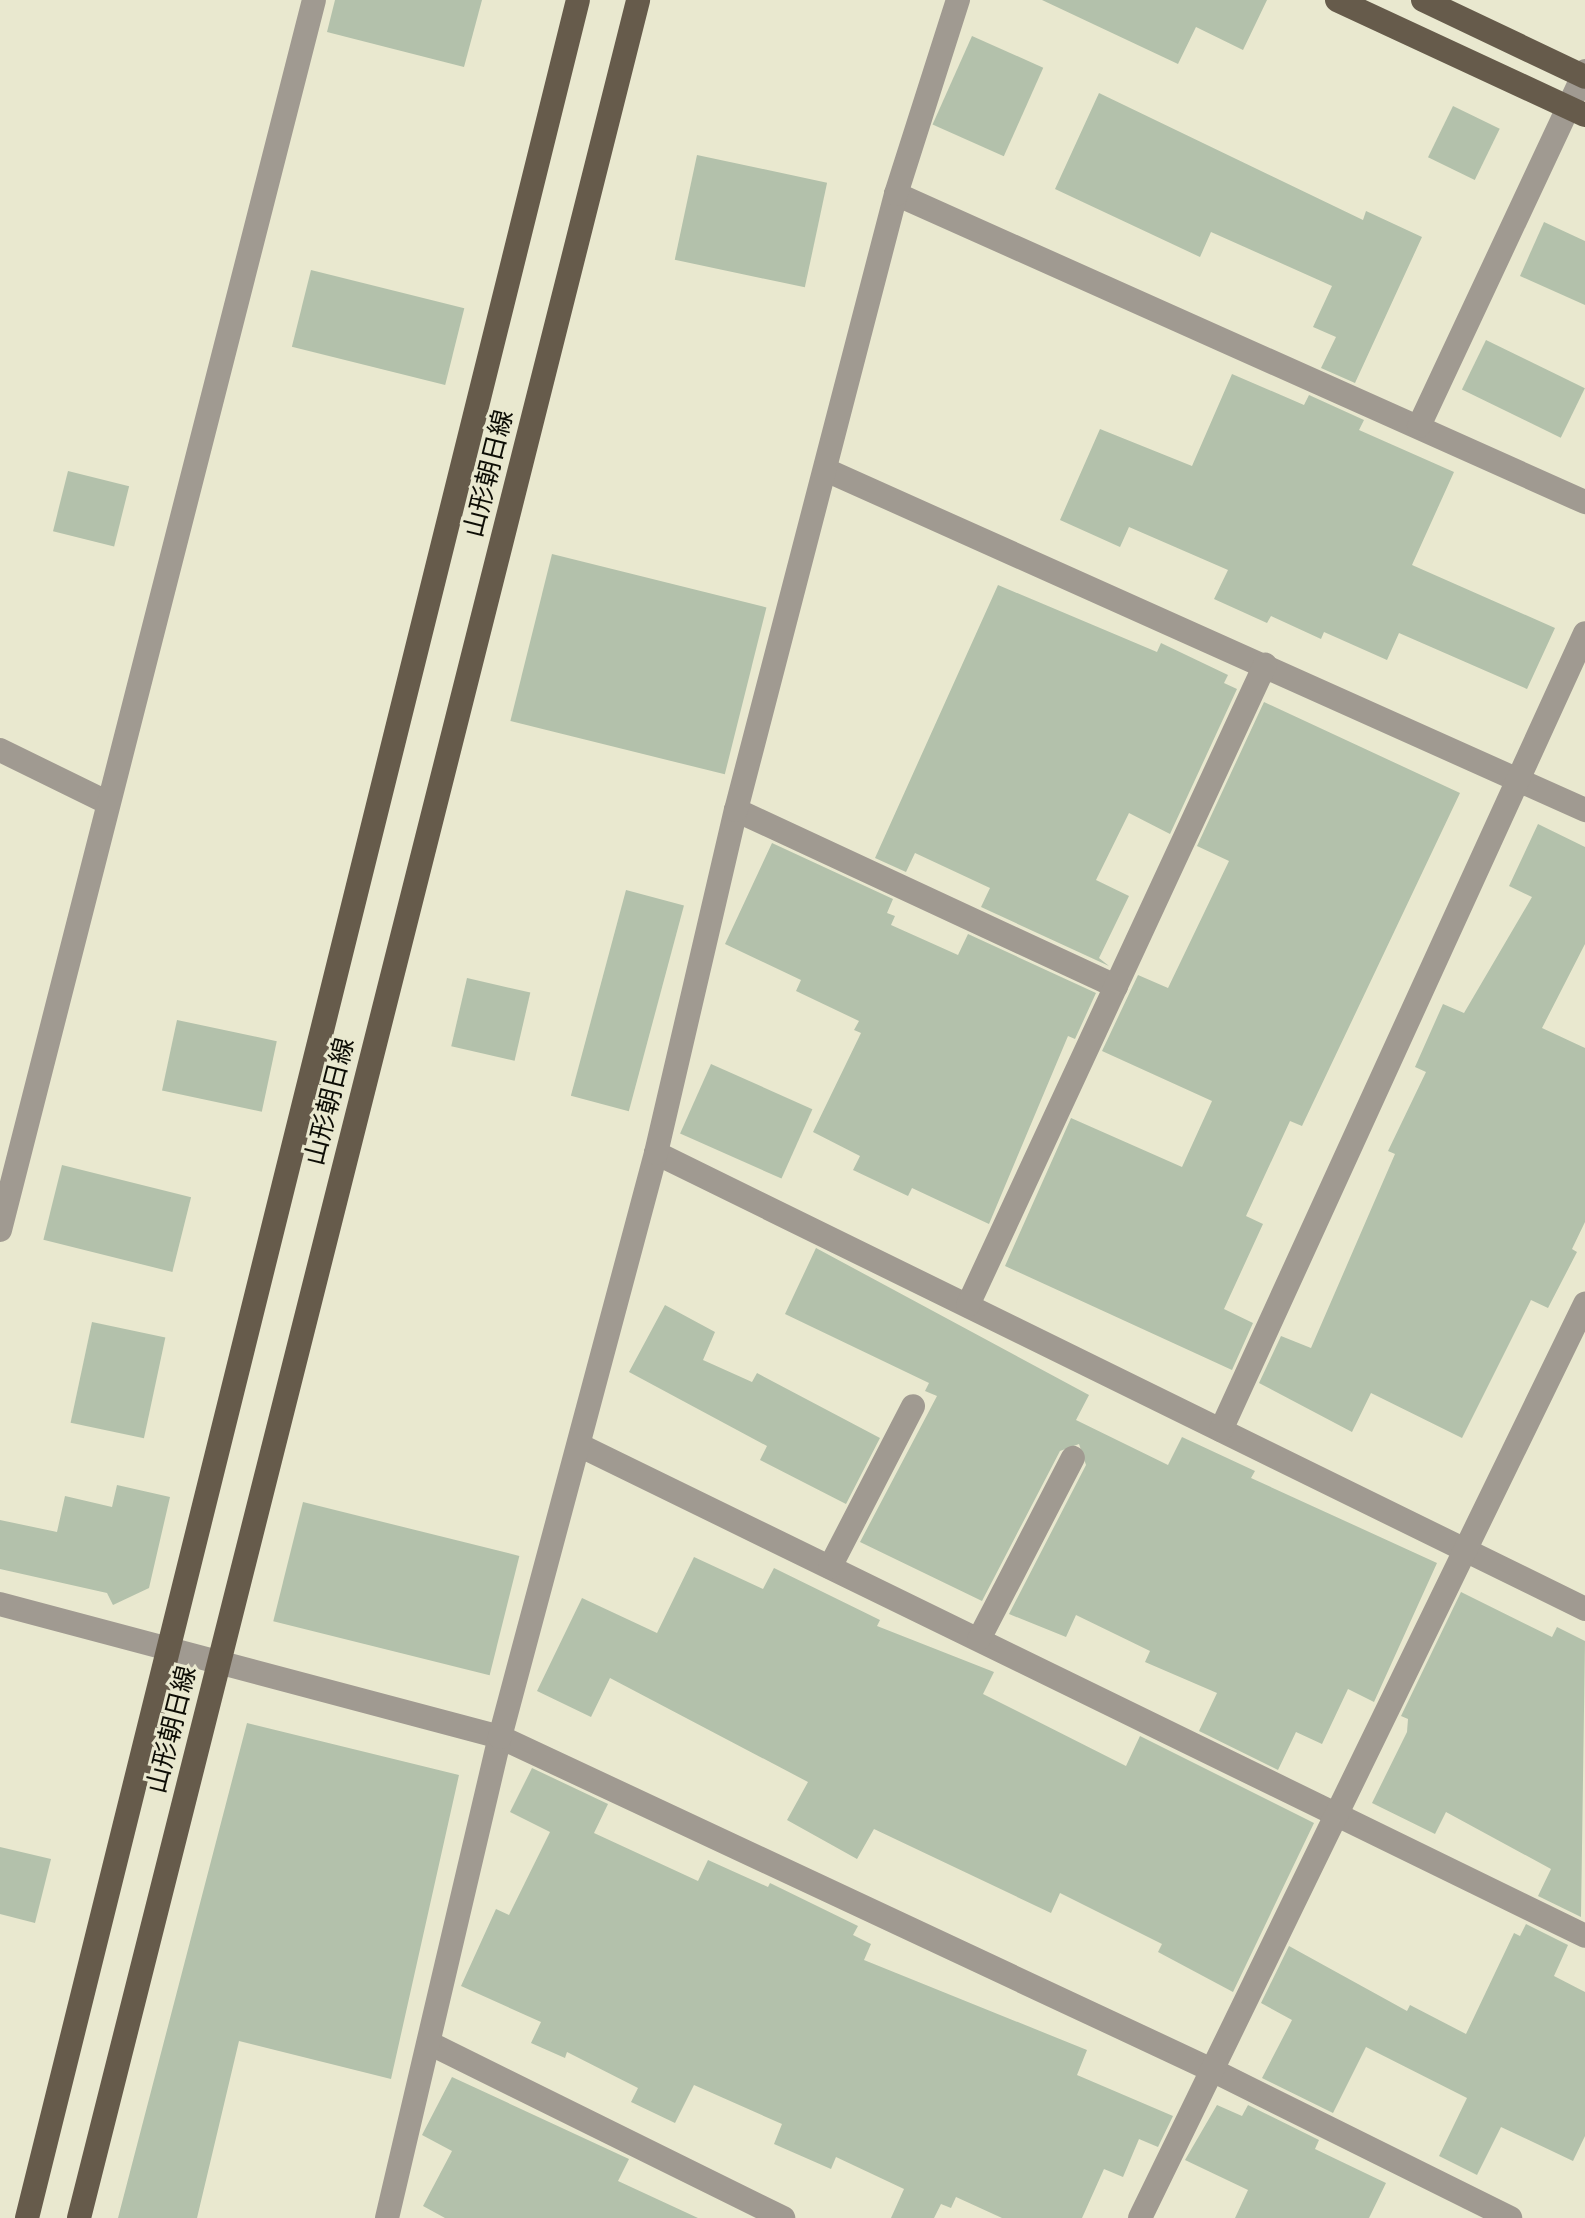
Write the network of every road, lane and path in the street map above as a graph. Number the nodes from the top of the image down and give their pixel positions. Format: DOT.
graph roads {
  1 [pos="314,0"];
  2 [pos="578,0"];
  3 [pos="638,0"];
  4 [pos="958,0"];
  5 [pos="1337,0"];
  6 [pos="1423,0"];
  7 [pos="1584,74"];
  8 [pos="1577,111"];
  9 [pos="896,194"];
  10 [pos="1419,426"];
  11 [pos="826,470"];
  12 [pos="1585,502"];
  13 [pos="1585,633"];
  14 [pos="1265,665"];
  15 [pos="0,750"];
  16 [pos="1517,779"];
  17 [pos="108,803"];
  18 [pos="736,810"];
  19 [pos="1585,810"];
  20 [pos="1116,986"];
  21 [pos="656,1153"];
  22 [pos="0,1230"];
  23 [pos="1585,1304"];
  24 [pos="968,1305"];
  25 [pos="913,1406"];
  26 [pos="1221,1430"];
  27 [pos="581,1446"];
  28 [pos="1073,1458"];
  29 [pos="1466,1554"];
  30 [pos="830,1567"];
  31 [pos="0,1604"];
  32 [pos="1585,1609"];
  33 [pos="979,1639"];
  34 [pos="170,1645"];
  35 [pos="219,1663"];
  36 [pos="500,1737"];
  37 [pos="1341,1816"];
  38 [pos="1585,1936"];
  39 [pos="431,2044"];
  40 [pos="1212,2070"];
  41 [pos="27,2218"];
  42 [pos="79,2218"];
  43 [pos="387,2218"];
  44 [pos="783,2218"];
  45 [pos="1140,2218"];
  46 [pos="1510,2218"];
  1 -- 17 [label="street"];
  2 -- 34 [label="main road, 山形朝日線"];
  3 -- 35 [label="main road, 山形朝日線"];
  4 -- 9 [label="street"];
  5 -- 8 [label="main road"];
  6 -- 7 [label="main road"];
  7 -- 8 [label="street"];
  8 -- 10 [label="street"];
  9 -- 10 [label="street"];
  9 -- 11 [label="street"];
  10 -- 12 [label="street"];
  11 -- 14 [label="street"];
  11 -- 18 [label="street"];
  13 -- 16 [label="street"];
  14 -- 16 [label="street"];
  14 -- 20 [label="street"];
  15 -- 17 [label="street"];
  16 -- 19 [label="street"];
  16 -- 26 [label="street"];
  17 -- 22 [label="street"];
  18 -- 20 [label="street"];
  18 -- 21 [label="street"];
  20 -- 24 [label="street"];
  21 -- 24 [label="street"];
  21 -- 27 [label="street"];
  23 -- 29 [label="street"];
  24 -- 26 [label="street"];
  25 -- 30 [label="street"];
  26 -- 29 [label="street"];
  27 -- 30 [label="street"];
  27 -- 36 [label="street"];
  28 -- 33 [label="street"];
  29 -- 32 [label="street"];
  29 -- 37 [label="street"];
  30 -- 33 [label="street"];
  31 -- 34 [label="street"];
  33 -- 37 [label="street"];
  34 -- 35 [label="street"];
  34 -- 41 [label="main road, 山形朝日線"];
  35 -- 36 [label="street"];
  35 -- 42 [label="main road, 山形朝日線"];
  36 -- 39 [label="street"];
  36 -- 40 [label="street"];
  37 -- 38 [label="street"];
  37 -- 40 [label="street"];
  39 -- 43 [label="street"];
  39 -- 44 [label="street"];
  40 -- 45 [label="street"];
  40 -- 46 [label="street"];
}
